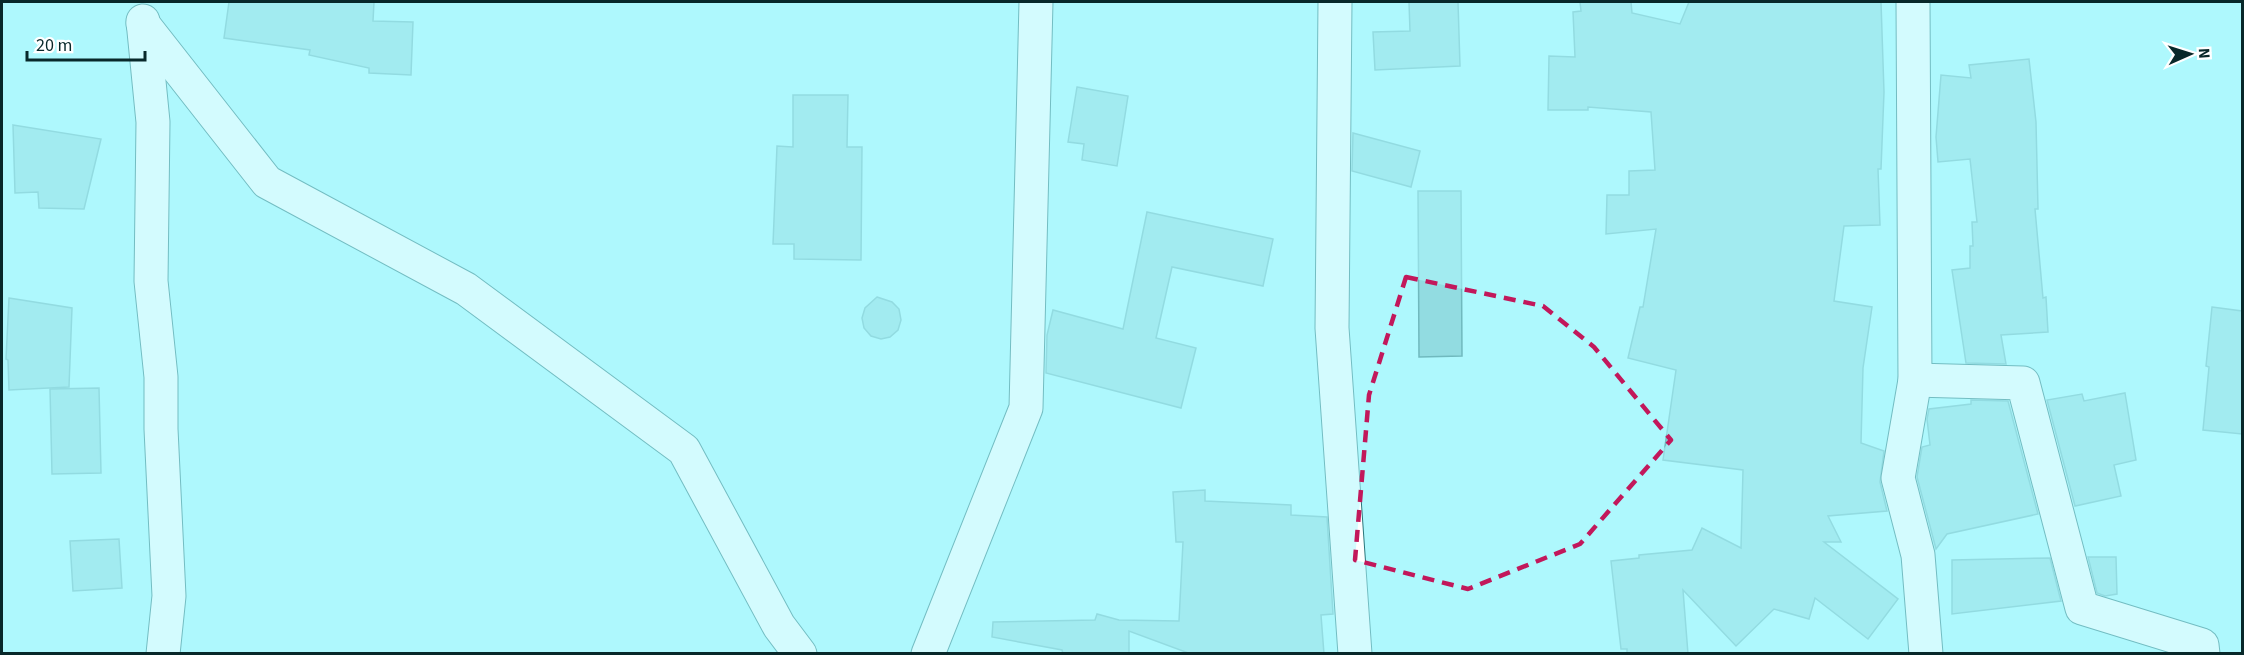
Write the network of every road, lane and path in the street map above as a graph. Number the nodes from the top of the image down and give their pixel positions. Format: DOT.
graph roads {
  1 [pos="1036,2"];
  2 [pos="1335,2"];
  3 [pos="1913,2"];
  4 [pos="143,13"];
  5 [pos="1915,380"];
  6 [pos="163,654"];
  7 [pos="800,654"];
  8 [pos="928,654"];
  9 [pos="1355,654"];
  10 [pos="1926,654"];
  11 [pos="2203,654"];
  1 -- 8 [label="street"];
  2 -- 9 [label="street"];
  3 -- 5 [label="street"];
  4 -- 6 [label="street"];
  4 -- 7 [label="street"];
  5 -- 10 [label="street"];
  5 -- 11 [label="street"];
}
